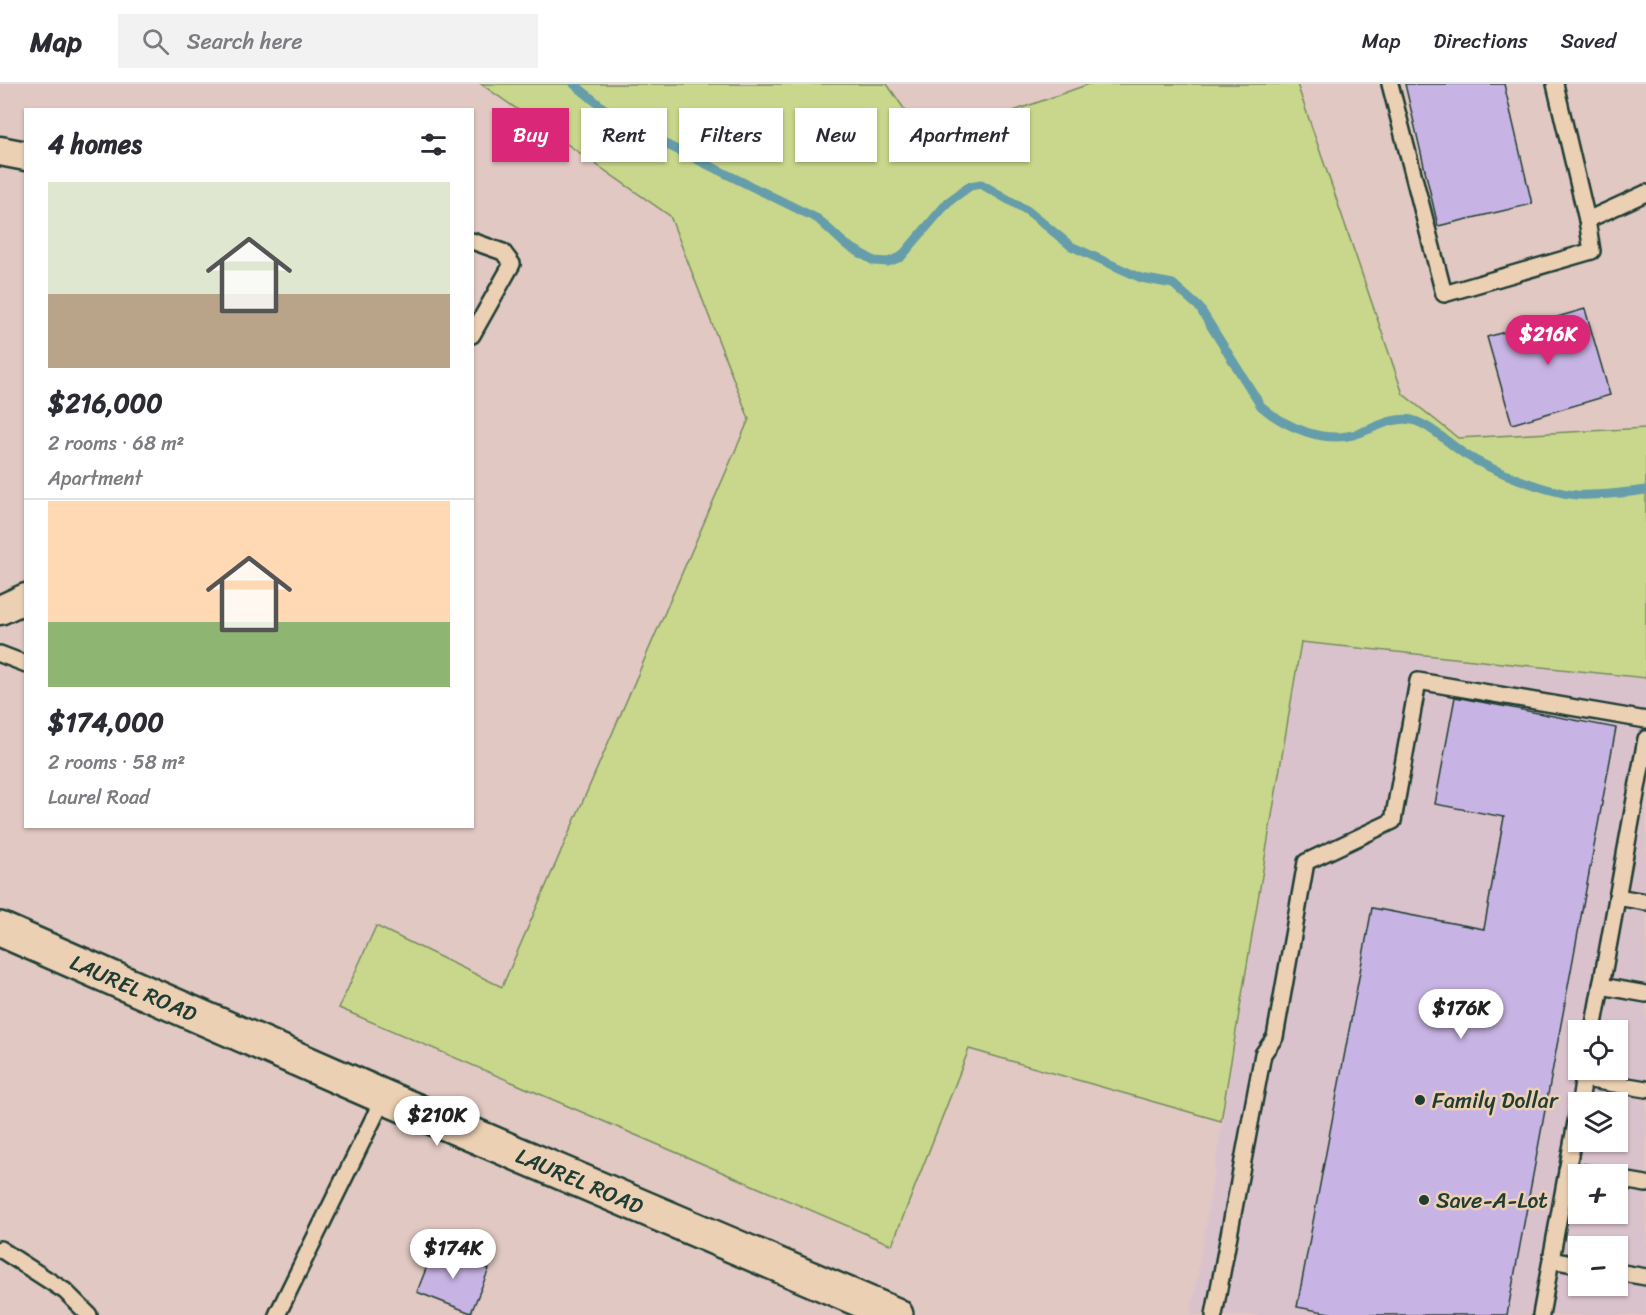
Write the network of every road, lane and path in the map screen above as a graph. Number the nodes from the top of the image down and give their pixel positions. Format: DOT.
graph roads {
  1 [pos="1390,84"];
  2 [pos="1555,84"];
  3 [pos="0,151"];
  4 [pos="24,156"];
  5 [pos="1646,193"];
  6 [pos="1587,220"];
  7 [pos="474,242"];
  8 [pos="474,331"];
  9 [pos="24,599"];
  10 [pos="0,610"];
  11 [pos="0,654"];
  12 [pos="24,663"];
  13 [pos="1646,720"];
  14 [pos="1646,739"];
  15 [pos="1639,815"];
  16 [pos="1617,897"];
  17 [pos="1646,902"];
  18 [pos="0,928"];
  19 [pos="1601,986"];
  20 [pos="1646,994"];
  21 [pos="1595,1020"];
  22 [pos="1609,1080"];
  23 [pos="1646,1089"];
  24 [pos="384,1096"];
  25 [pos="1570,1152"];
  26 [pos="1567,1170"];
  27 [pos="1628,1181"];
  28 [pos="1646,1184"];
  29 [pos="0,1249"];
  30 [pos="1551,1260"];
  31 [pos="1568,1263"];
  32 [pos="1628,1274"];
  33 [pos="1646,1277"];
  34 [pos="89,1315"];
  35 [pos="277,1315"];
  36 [pos="896,1315"];
  37 [pos="1214,1315"];
  38 [pos="1541,1315"];
  1 -- 6 [label="lane"];
  2 -- 6 [label="lane"];
  3 -- 4 [label="street"];
  5 -- 6 [label="lane"];
  7 -- 8 [label="lane"];
  9 -- 10 [label="street"];
  11 -- 12 [label="lane"];
  13 -- 37 [label="lane"];
  14 -- 15 [label="lane"];
  15 -- 16 [label="lane"];
  16 -- 17 [label="lane"];
  16 -- 19 [label="lane"];
  18 -- 24 [label="main road, LAUREL ROAD"];
  19 -- 20 [label="lane"];
  19 -- 21 [label="lane"];
  22 -- 23 [label="lane"];
  24 -- 35 [label="lane"];
  24 -- 36 [label="main road, LAUREL ROAD"];
  25 -- 26 [label="lane"];
  26 -- 30 [label="lane"];
  27 -- 28 [label="lane"];
  29 -- 34 [label="lane"];
  30 -- 31 [label="lane"];
  30 -- 38 [label="lane"];
  32 -- 33 [label="lane"];
}
